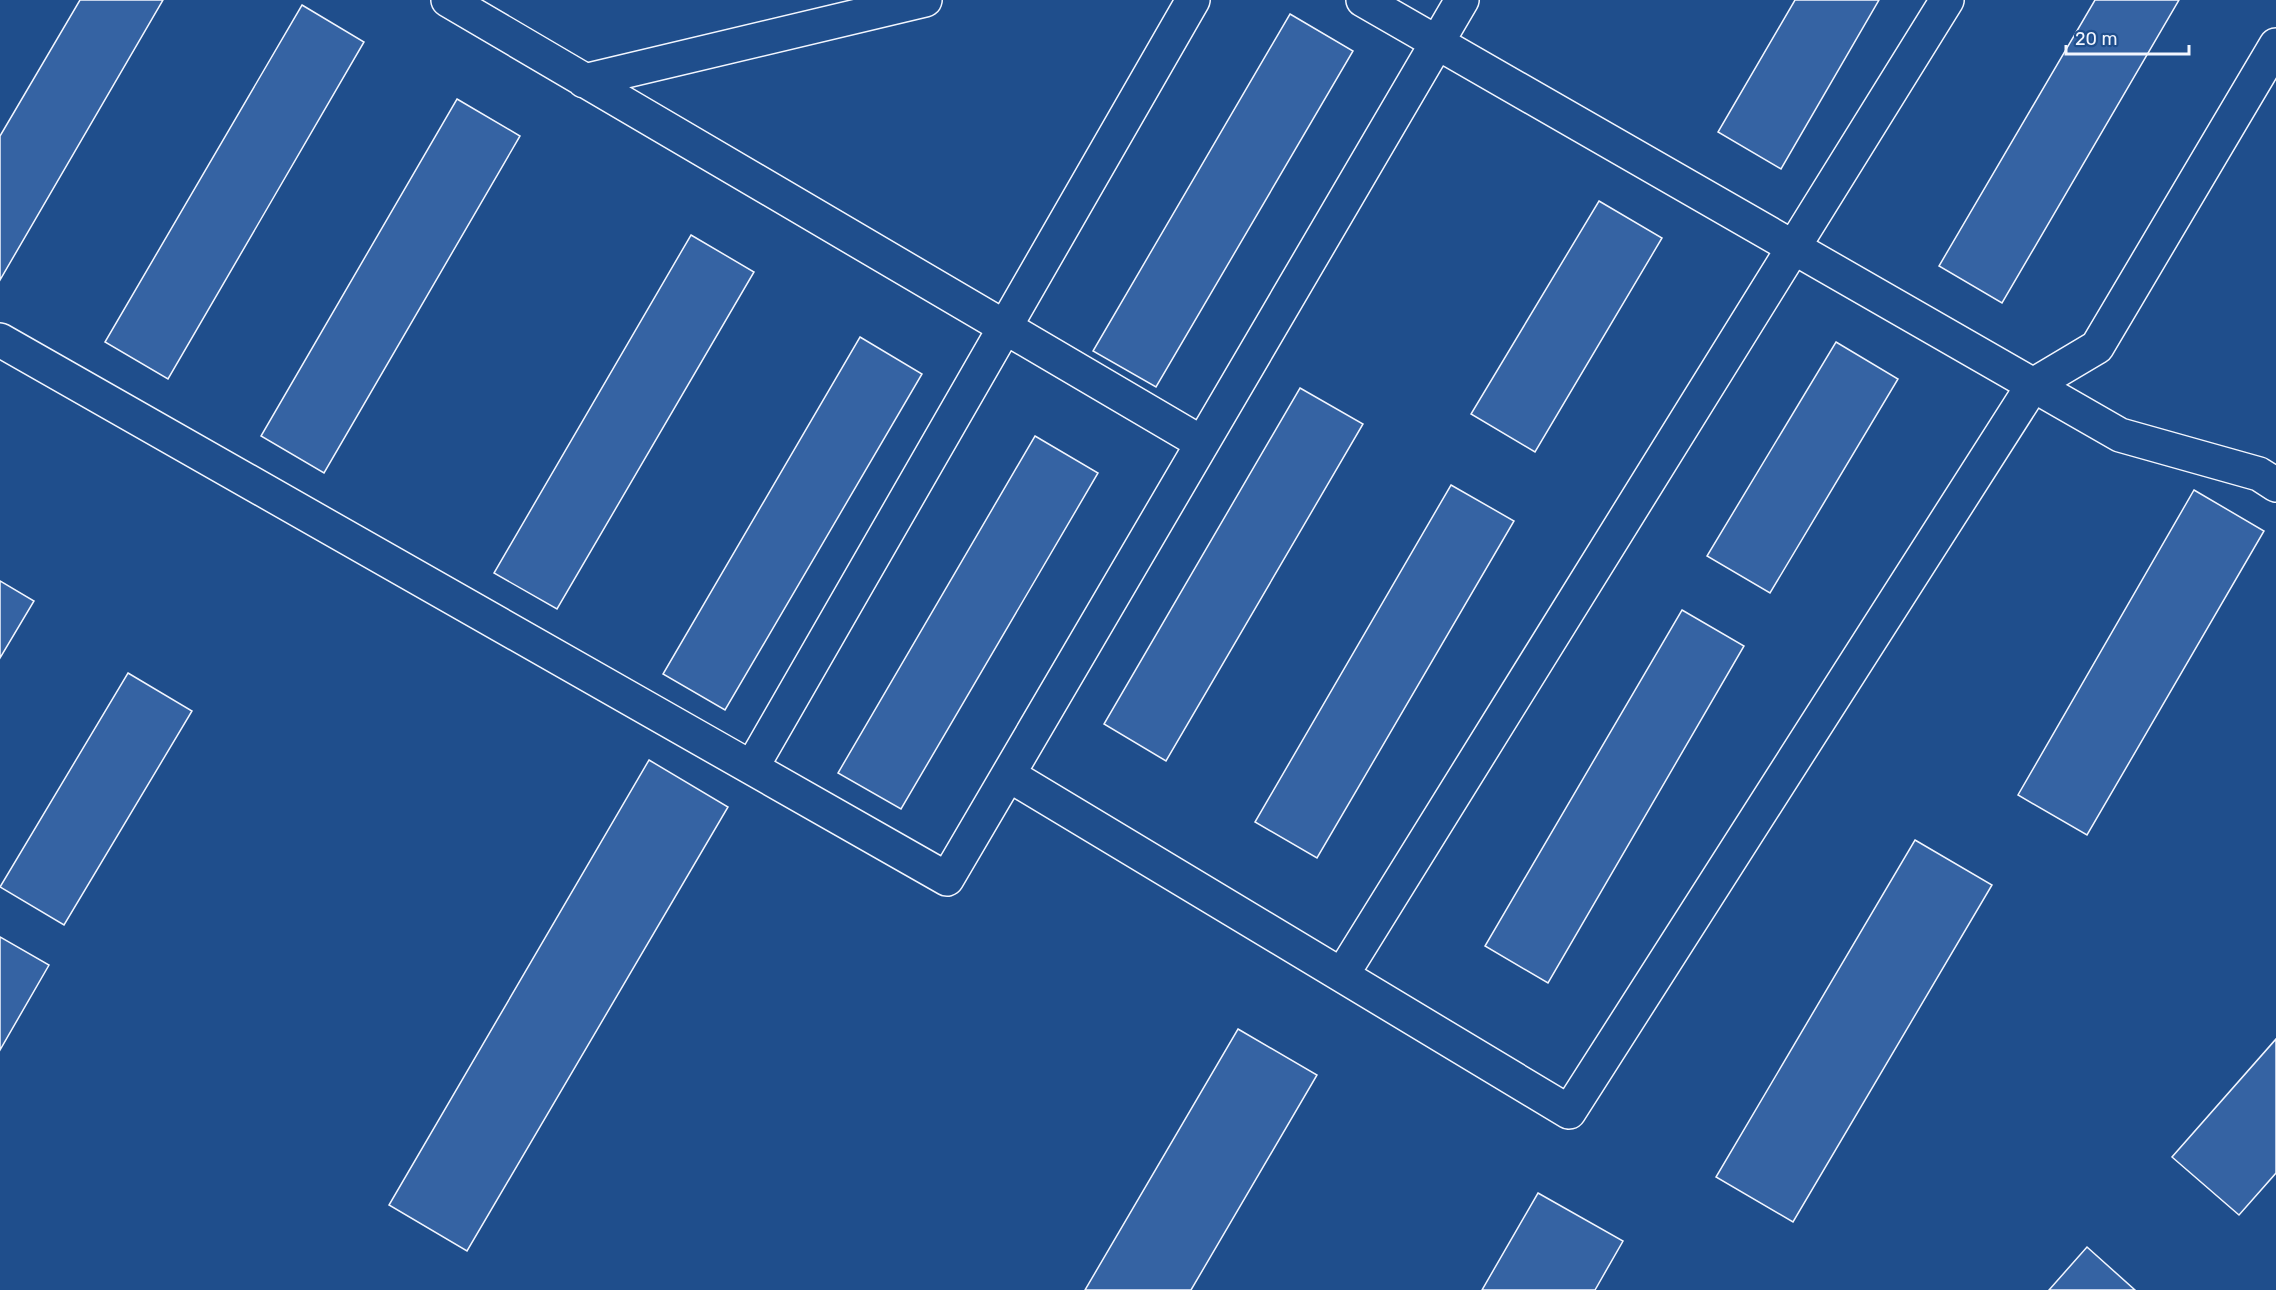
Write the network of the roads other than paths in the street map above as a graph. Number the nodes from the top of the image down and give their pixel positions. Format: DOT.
graph roads {
  1 [pos="448,0"];
  2 [pos="925,0"];
  3 [pos="1193,0"];
  4 [pos="1364,0"];
  5 [pos="1462,0"];
  6 [pos="1947,0"];
  7 [pos="1437,42"];
  8 [pos="2276,45"];
  9 [pos="584,81"];
  10 [pos="1793,247"];
  11 [pos="1004,328"];
  12 [pos="0,340"];
  13 [pos="2033,385"];
  14 [pos="1202,443"];
  15 [pos="2276,485"];
  16 [pos="752,767"];
  17 [pos="1009,775"];
  18 [pos="1342,975"];
  1 -- 9 [label="street"];
  2 -- 9 [label="street"];
  3 -- 11 [label="street"];
  4 -- 7 [label="street"];
  5 -- 7 [label="street"];
  6 -- 10 [label="street"];
  7 -- 10 [label="street"];
  7 -- 14 [label="street"];
  8 -- 13 [label="street"];
  9 -- 11 [label="street"];
  10 -- 13 [label="street"];
  10 -- 18 [label="street"];
  11 -- 14 [label="street"];
  11 -- 16 [label="street"];
  12 -- 16 [label="street"];
  13 -- 15 [label="street"];
  13 -- 18 [label="street"];
  14 -- 17 [label="street"];
  16 -- 17 [label="street"];
  17 -- 18 [label="street"];
}
